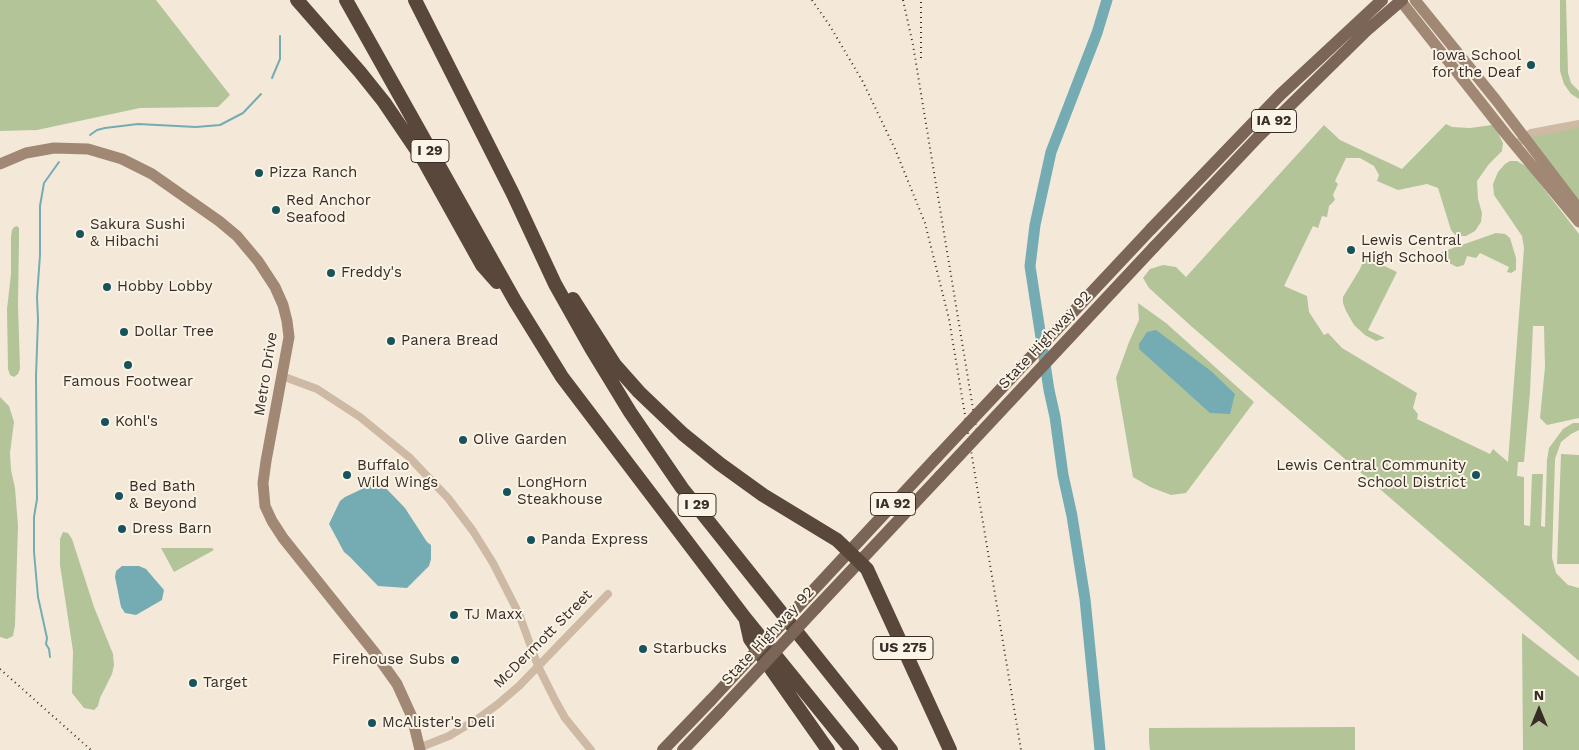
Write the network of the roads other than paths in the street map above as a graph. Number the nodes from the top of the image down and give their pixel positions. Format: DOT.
graph roads {
  1 [pos="297,0"];
  2 [pos="346,0"];
  3 [pos="415,0"];
  4 [pos="1382,0"];
  5 [pos="1401,0"];
  6 [pos="1415,0"];
  7 [pos="1579,124"];
  8 [pos="1519,141"];
  9 [pos="0,164"];
  10 [pos="1579,209"];
  11 [pos="1579,222"];
  12 [pos="534,240"];
  13 [pos="515,300"];
  14 [pos="282,376"];
  15 [pos="849,552"];
  16 [pos="859,562"];
  17 [pos="608,594"];
  18 [pos="745,618"];
  19 [pos="538,666"];
  20 [pos="421,749"];
  21 [pos="591,750"];
  22 [pos="663,750"];
  23 [pos="683,750"];
  24 [pos="828,750"];
  25 [pos="852,750"];
  26 [pos="891,750"];
  27 [pos="950,750"];
  1 -- 13 [label="highway"];
  2 -- 13 [label="highway, I 29"];
  3 -- 12 [label="highway, I 29"];
  4 -- 15 [label="main road, State Highway 92 / IA 92, bridge"];
  5 -- 8 [label="street"];
  5 -- 16 [label="main road, State Highway 92 / IA 92, bridge"];
  6 -- 8 [label="street"];
  7 -- 8 [label="street"];
  8 -- 10 [label="street"];
  8 -- 11 [label="street"];
  9 -- 14 [label="street, Metro Drive"];
  12 -- 15 [label="highway"];
  12 -- 26 [label="highway, I 29"];
  13 -- 18 [label="highway, I 29"];
  14 -- 19 [label="street"];
  14 -- 20 [label="street, Metro Drive"];
  15 -- 16 [label="highway, US 275"];
  15 -- 22 [label="main road, State Highway 92, bridge"];
  16 -- 23 [label="main road, State Highway 92 / IA 92, bridge"];
  16 -- 27 [label="highway, US 275"];
  17 -- 19 [label="street, McDermott Street"];
  18 -- 24 [label="highway"];
  18 -- 25 [label="highway, I 29"];
  19 -- 20 [label="street, McDermott Street"];
  19 -- 21 [label="street"];
}
